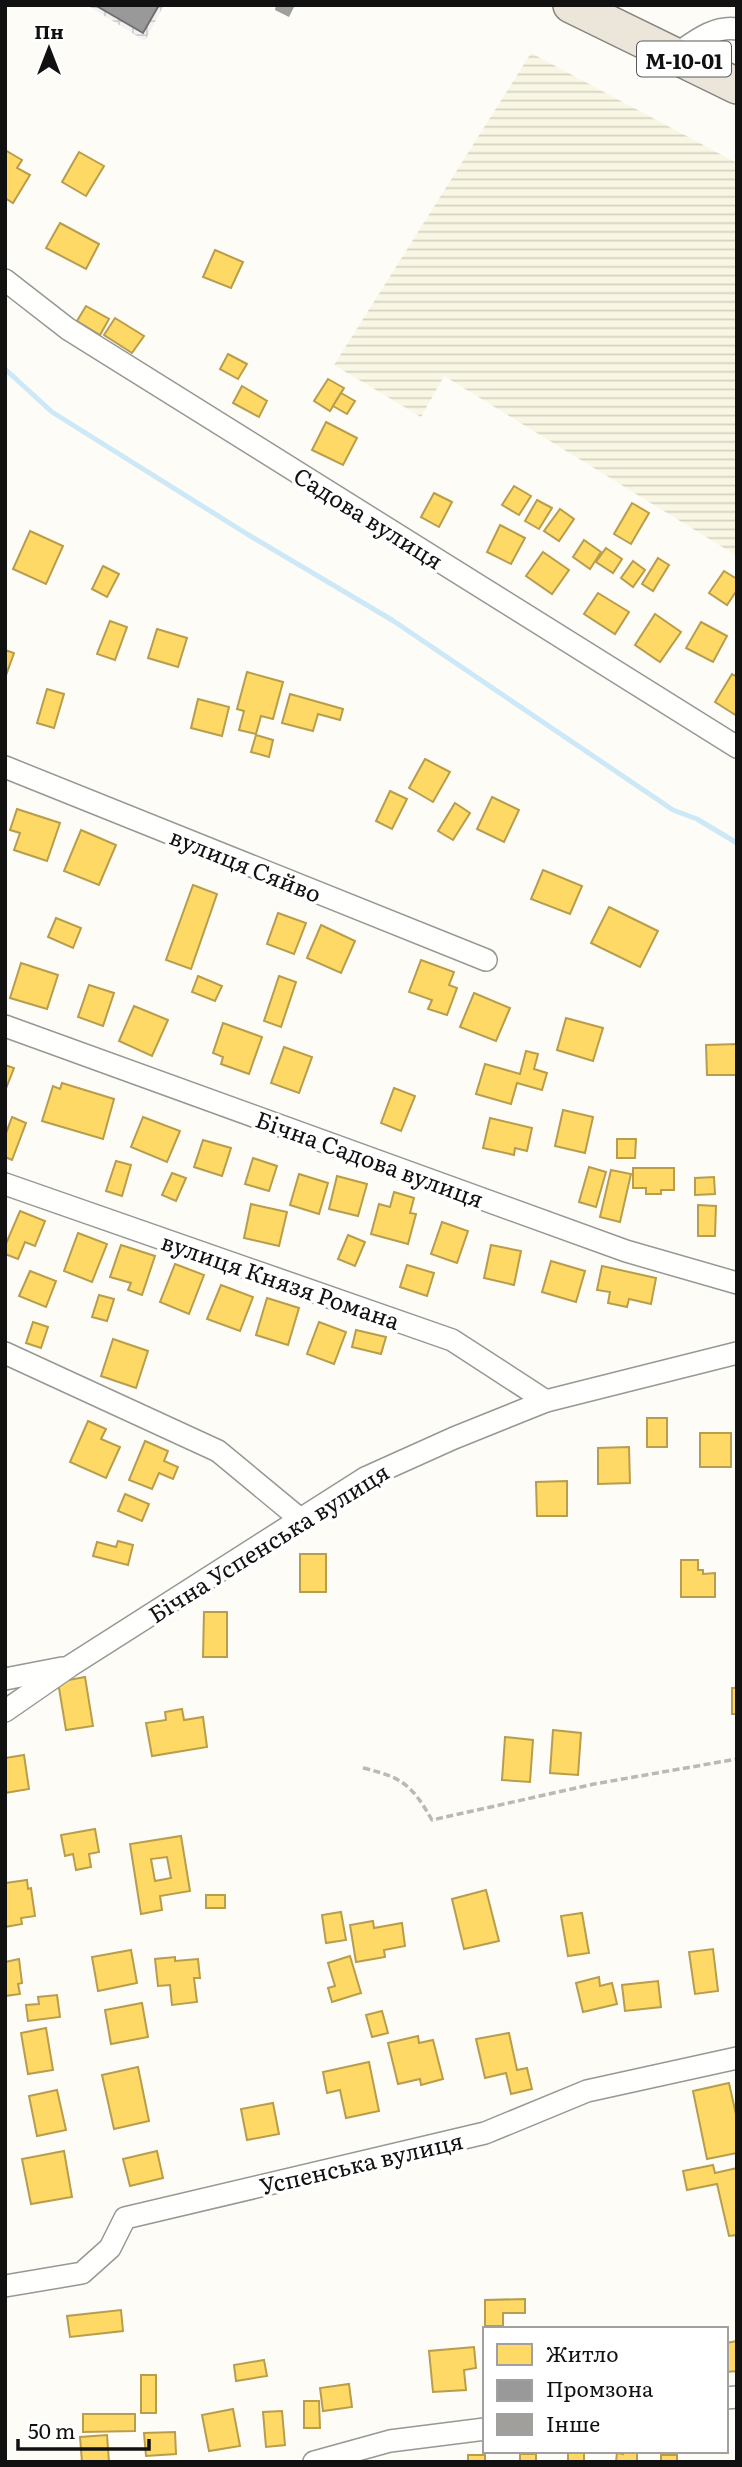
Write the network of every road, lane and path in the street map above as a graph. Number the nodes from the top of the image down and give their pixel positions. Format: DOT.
graph roads {
  1 [pos="571,5"];
  2 [pos="737,29"];
  3 [pos="675,55"];
  4 [pos="737,86"];
  5 [pos="5,280"];
  6 [pos="737,747"];
  7 [pos="5,767"];
  8 [pos="486,960"];
  9 [pos="5,1026"];
  10 [pos="5,1184"];
  11 [pos="737,1283"];
  12 [pos="5,1353"];
  13 [pos="737,1353"];
  14 [pos="546,1401"];
  15 [pos="299,1518"];
  16 [pos="69,1667"];
  17 [pos="5,1679"];
  18 [pos="5,1711"];
  19 [pos="737,1759"];
  20 [pos="363,1768"];
  21 [pos="737,2058"];
  22 [pos="5,2287"];
  23 [pos="483,2429"];
  24 [pos="314,2462"];
  1 -- 3 [label="highway, М-10-01"];
  2 -- 3 [label="street"];
  3 -- 4 [label="highway, М-10-01"];
  5 -- 6 [label="street, Садова вулиця"];
  7 -- 8 [label="street, вулиця Сяйво"];
  9 -- 11 [label="street, Бічна Садова вулиця"];
  10 -- 14 [label="street, вулиця Князя Романа"];
  12 -- 15 [label="street"];
  13 -- 14 [label="street"];
  14 -- 15 [label="street, Бічна Успенська вулиця"];
  15 -- 16 [label="street, Бічна Успенська вулиця"];
  16 -- 17 [label="street"];
  16 -- 18 [label="street, Бічна Успенська вулиця"];
  19 -- 20 [label="path"];
  21 -- 22 [label="street, Успенська вулиця"];
  23 -- 24 [label="street"];
}
